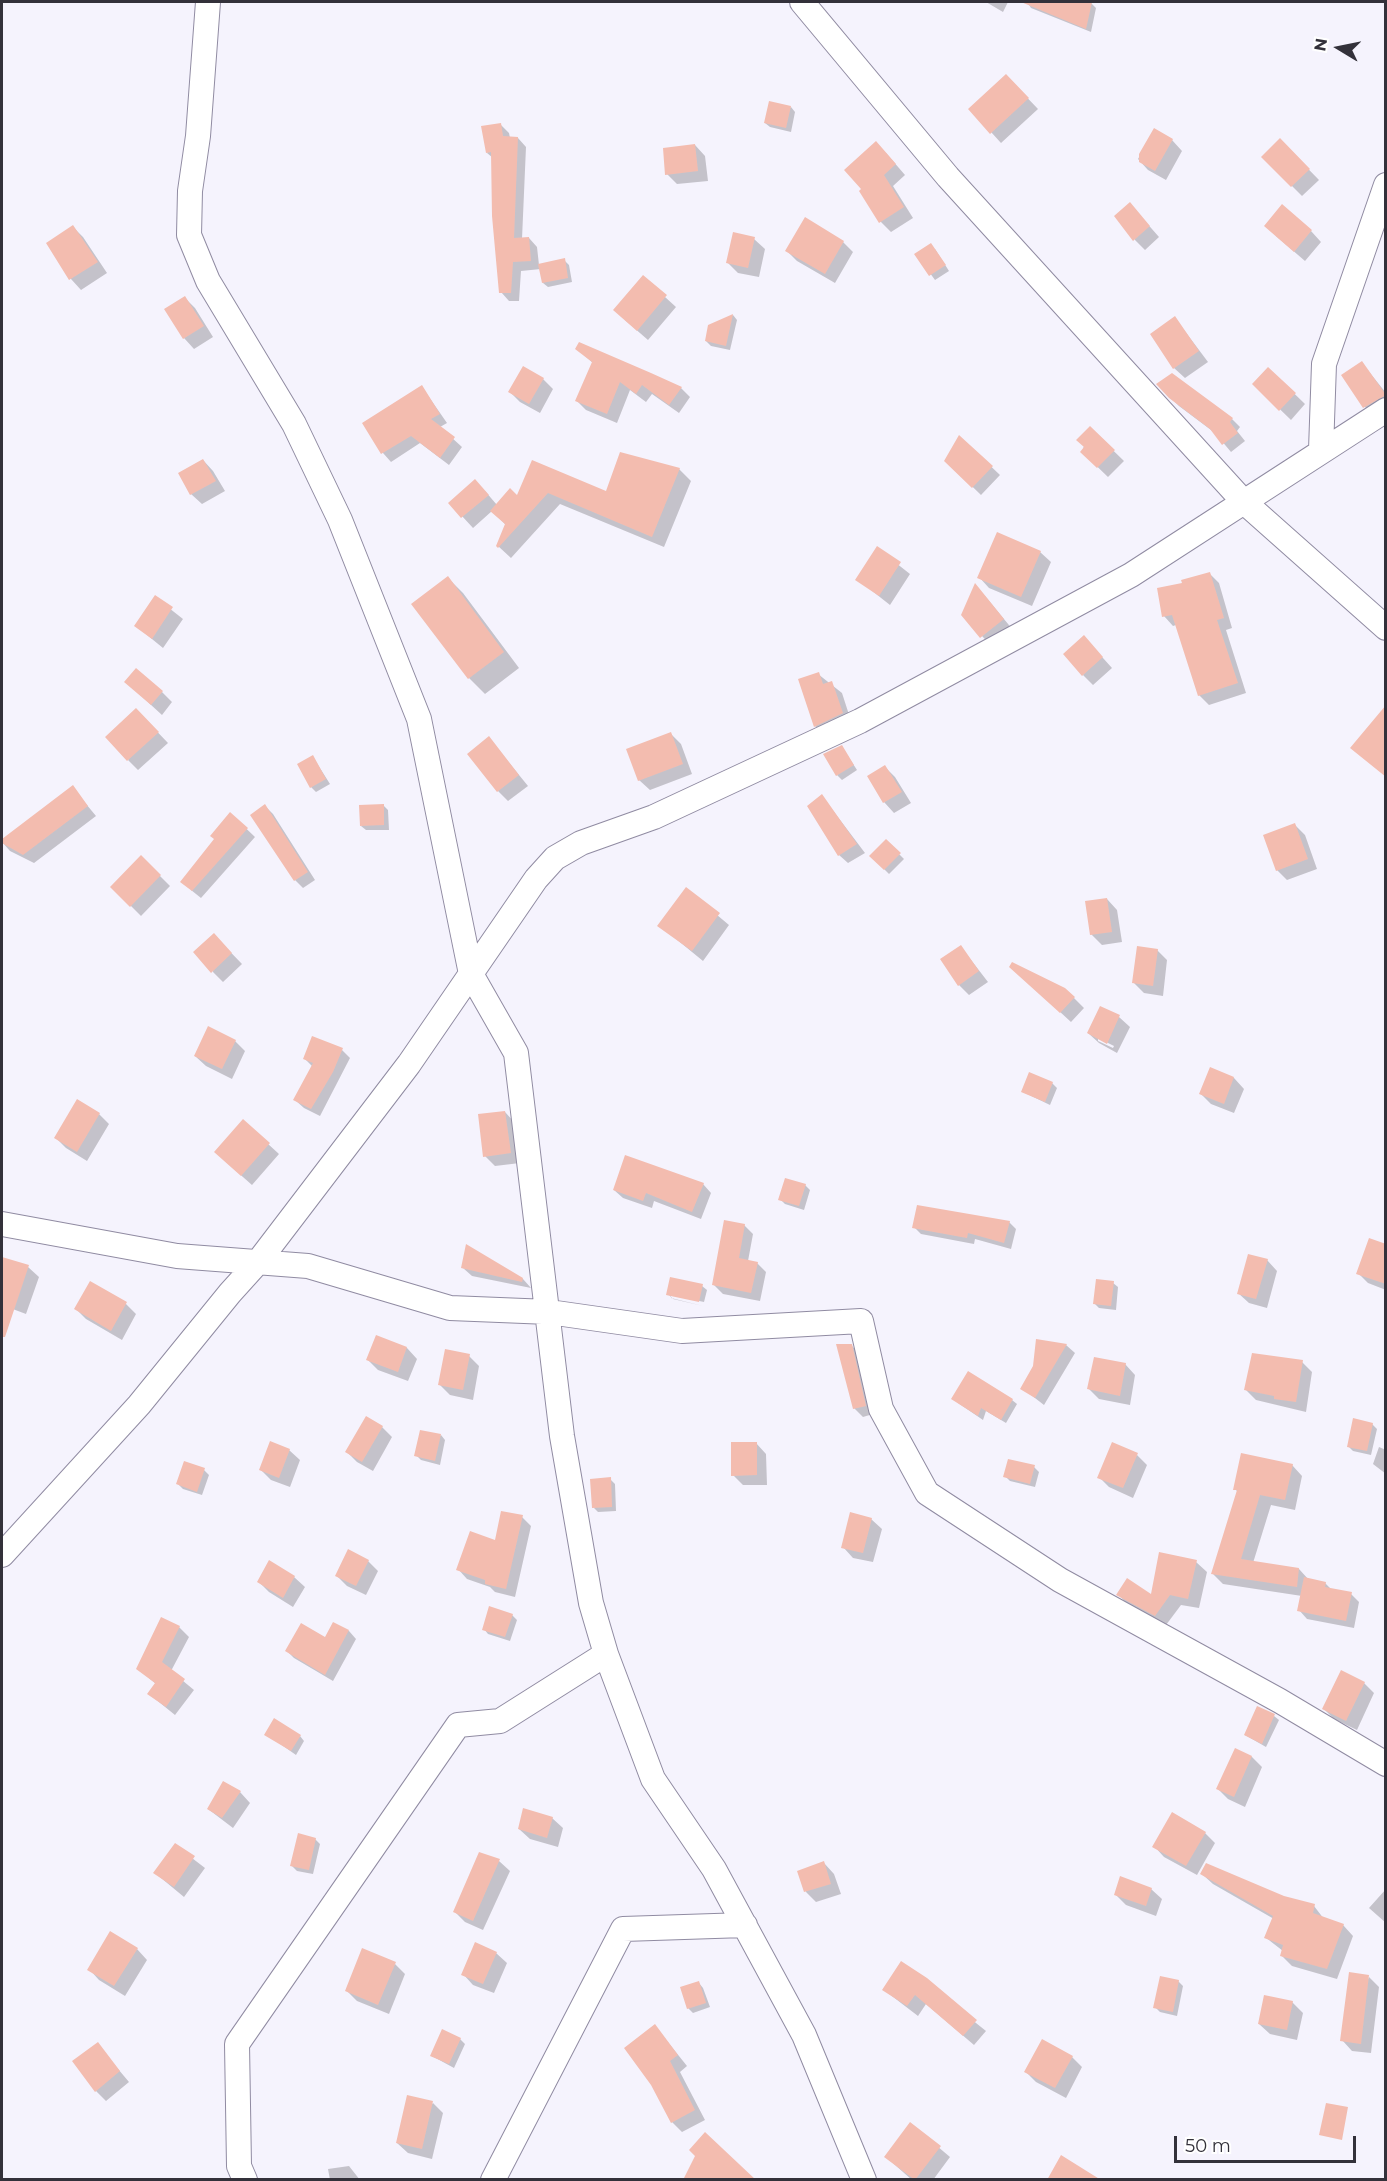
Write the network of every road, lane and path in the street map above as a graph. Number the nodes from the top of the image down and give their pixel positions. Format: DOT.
graph roads {
  1 [pos="208,2"];
  2 [pos="802,2"];
  3 [pos="1386,185"];
  4 [pos="1386,410"];
  5 [pos="1321,450"];
  6 [pos="1243,501"];
  7 [pos="1386,628"];
  8 [pos="471,974"];
  9 [pos="2,1224"];
  10 [pos="258,1262"];
  11 [pos="549,1312"];
  12 [pos="2,1555"];
  13 [pos="606,1654"];
  14 [pos="1386,1764"];
  15 [pos="745,1925"];
  16 [pos="245,2180"];
  17 [pos="494,2180"];
  18 [pos="864,2180"];
  1 -- 8 [label="street"];
  2 -- 6 [label="street"];
  3 -- 5 [label="street"];
  4 -- 5 [label="street"];
  5 -- 6 [label="street"];
  6 -- 7 [label="street"];
  6 -- 8 [label="street"];
  8 -- 10 [label="street"];
  8 -- 11 [label="street"];
  9 -- 10 [label="street"];
  10 -- 11 [label="street"];
  10 -- 12 [label="street"];
  11 -- 13 [label="street"];
  11 -- 14 [label="street"];
  13 -- 15 [label="street"];
  13 -- 16 [label="street"];
  15 -- 17 [label="street"];
  15 -- 18 [label="street"];
}
